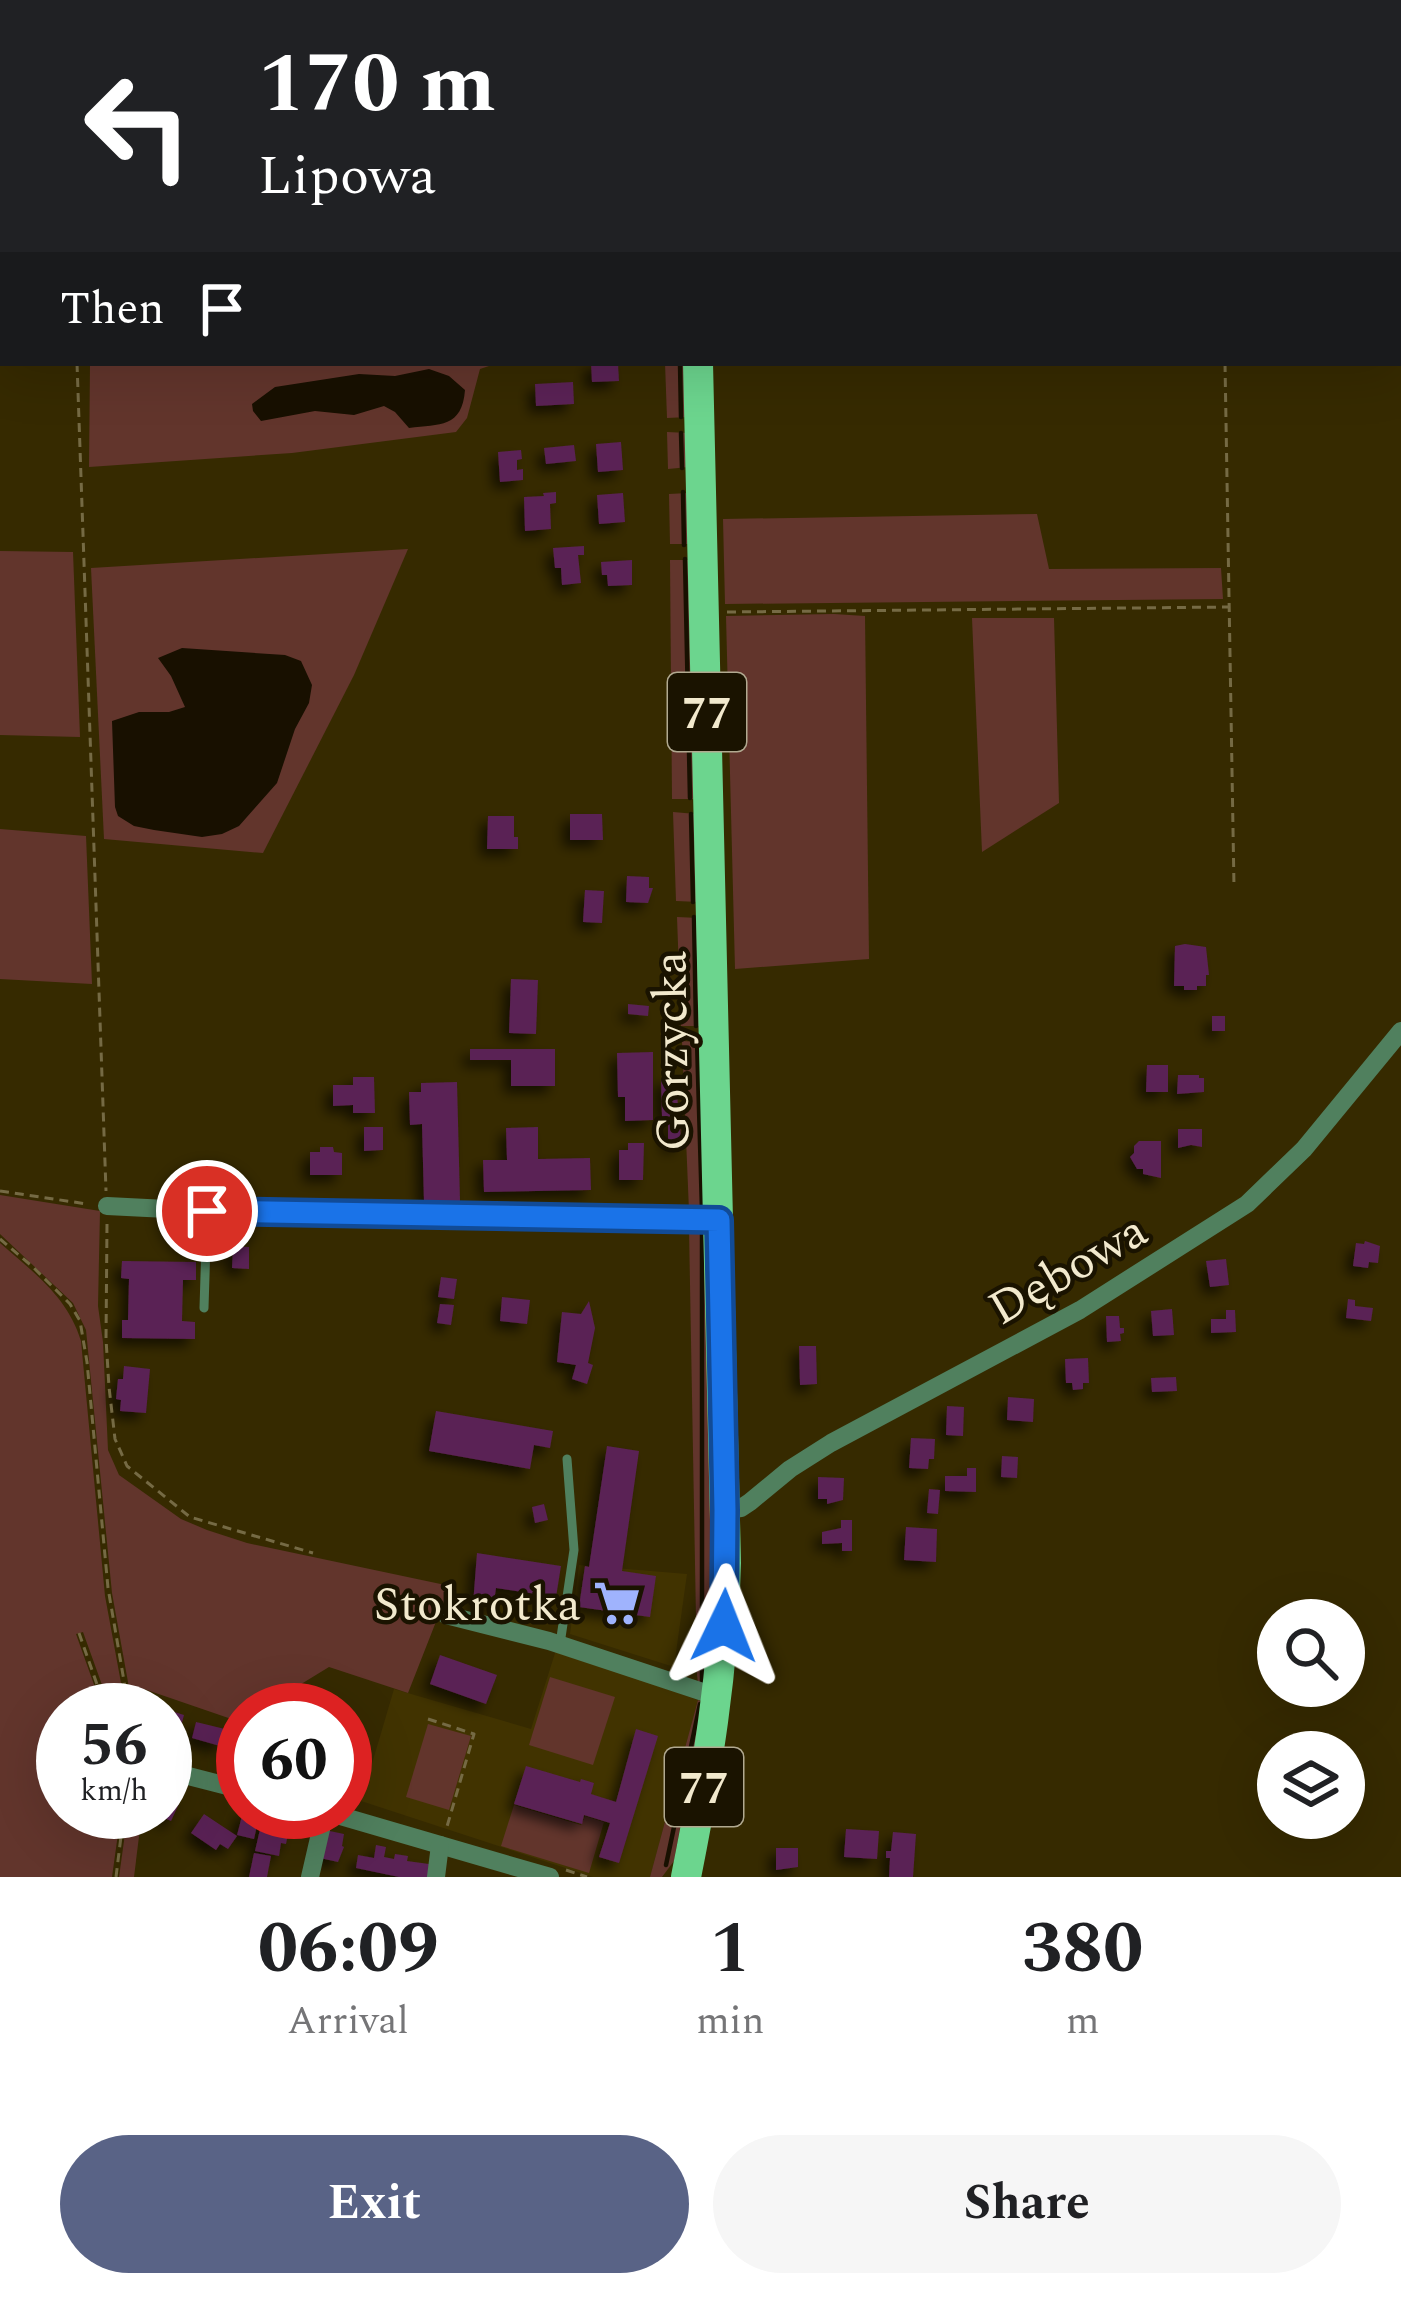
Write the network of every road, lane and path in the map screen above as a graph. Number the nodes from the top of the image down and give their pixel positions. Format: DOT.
graph roads {
  1 [pos="77,366"];
  2 [pos="698,366"];
  3 [pos="1225,366"];
  4 [pos="1229,608"];
  5 [pos="704,612"];
  6 [pos="1234,887"];
  7 [pos="1401,1030"];
  8 [pos="0,1191"];
  9 [pos="107,1206"];
  10 [pos="207,1211"];
  11 [pos="719,1220"];
  12 [pos="0,1239"];
  13 [pos="204,1308"];
  14 [pos="567,1459"];
  15 [pos="725,1510"];
  16 [pos="313,1553"];
  17 [pos="446,1615"];
  18 [pos="79,1633"];
  19 [pos="560,1645"];
  20 [pos="97,1683"];
  21 [pos="124,1683"];
  22 [pos="718,1697"];
  23 [pos="428,1719"];
  24 [pos="372,1823"];
  25 [pos="121,1839"];
  26 [pos="319,1839"];
  27 [pos="443,1839"];
  28 [pos="116,1877"];
  29 [pos="310,1877"];
  30 [pos="436,1877"];
  31 [pos="550,1877"];
  32 [pos="686,1877"];
  1 -- 9 [label="path"];
  2 -- 5 [label="main road, Gorzycka / 77"];
  3 -- 4 [label="path"];
  4 -- 5 [label="path"];
  4 -- 6 [label="path"];
  5 -- 11 [label="main road, Gorzycka / 77"];
  7 -- 15 [label="street, Dębowa"];
  8 -- 9 [label="path"];
  9 -- 10 [label="street"];
  9 -- 16 [label="path"];
  10 -- 11 [label="street"];
  10 -- 13 [label="lane"];
  11 -- 15 [label="main road, Gorzycka / 77"];
  12 -- 21 [label="path"];
  14 -- 19 [label="lane"];
  15 -- 22 [label="main road, Gorzycka / 77"];
  17 -- 19 [label="street"];
  18 -- 20 [label="path"];
  19 -- 22 [label="street"];
  22 -- 32 [label="main road, Gorzycka / 77"];
  23 -- 27 [label="path"];
  24 -- 27 [label="street"];
  25 -- 28 [label="path"];
  26 -- 29 [label="street"];
  27 -- 30 [label="street"];
  27 -- 31 [label="street"];
}
